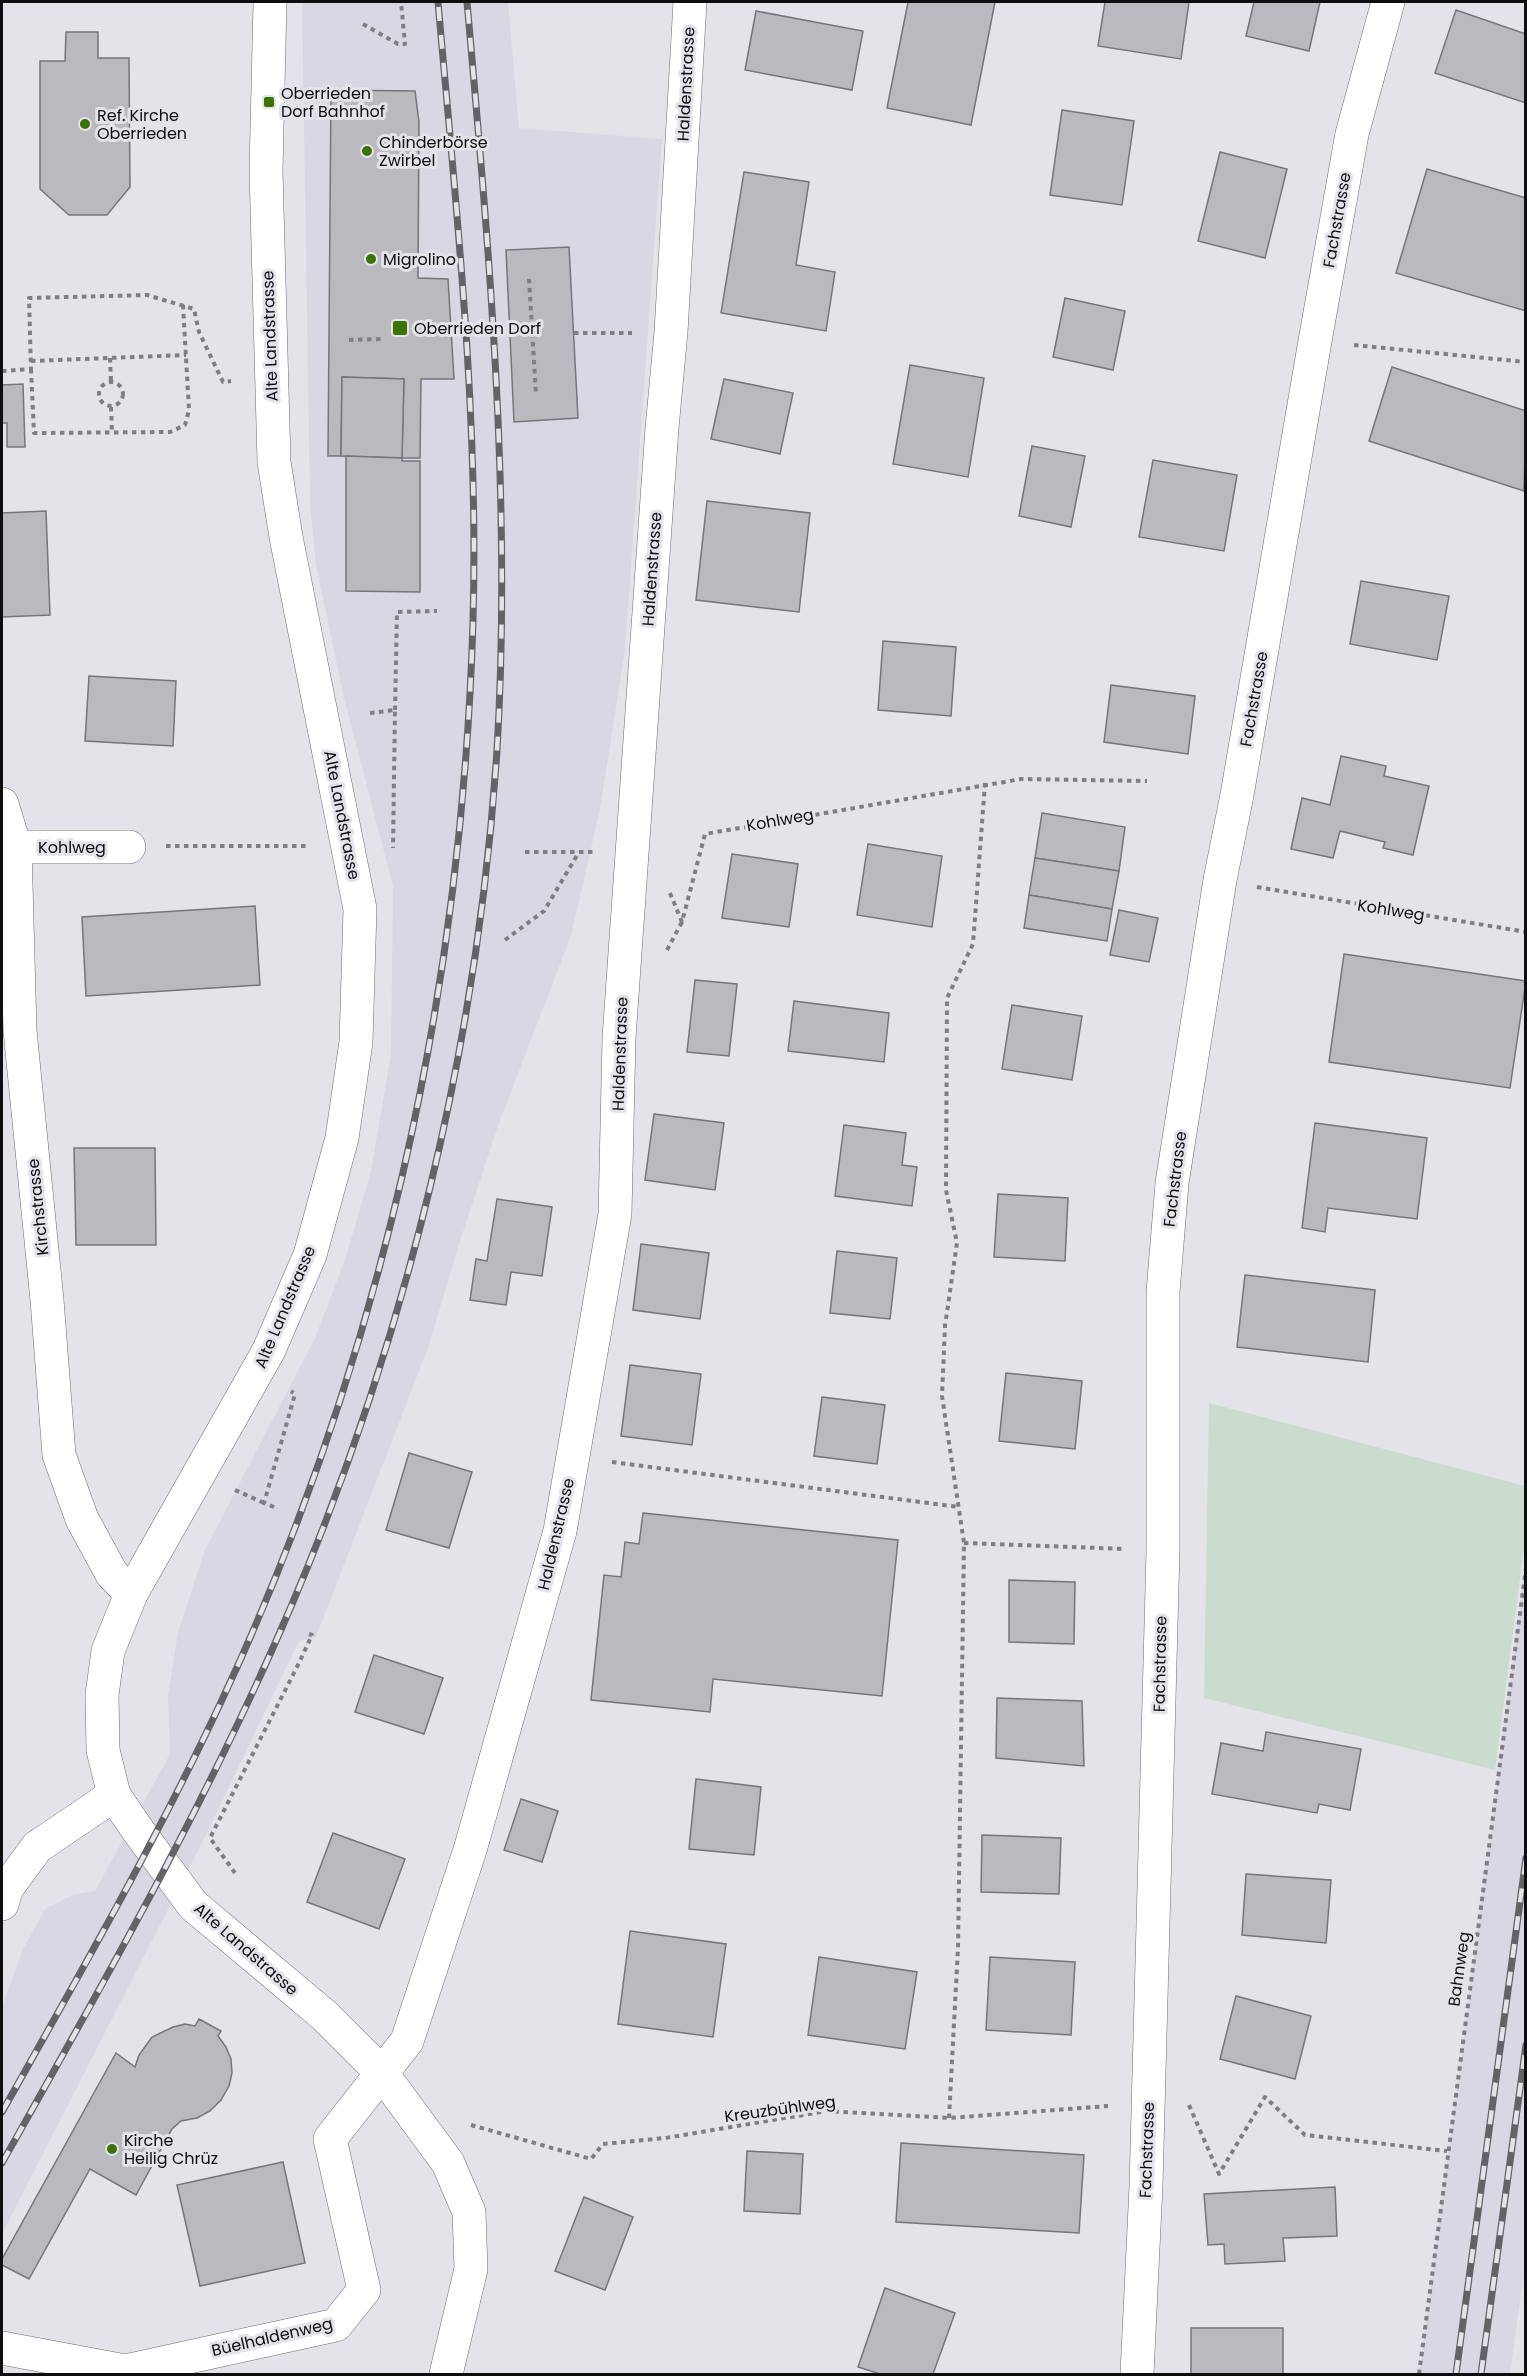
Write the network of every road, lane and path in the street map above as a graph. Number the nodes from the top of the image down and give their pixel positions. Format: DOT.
graph roads {
  1 [pos="270,2"];
  2 [pos="401,2"];
  3 [pos="690,2"];
  4 [pos="1388,2"];
  5 [pos="363,24"];
  6 [pos="530,279"];
  7 [pos="183,305"];
  8 [pos="573,333"];
  9 [pos="641,333"];
  10 [pos="384,339"];
  11 [pos="349,340"];
  12 [pos="1315,341"];
  13 [pos="186,355"];
  14 [pos="110,358"];
  15 [pos="31,361"];
  16 [pos="1526,362"];
  17 [pos="31,369"];
  18 [pos="2,371"];
  19 [pos="230,372"];
  20 [pos="111,382"];
  21 [pos="536,394"];
  22 [pos="111,407"];
  23 [pos="112,432"];
  24 [pos="437,611"];
  25 [pos="395,710"];
  26 [pos="370,713"];
  27 [pos="1147,781"];
  28 [pos="985,783"];
  29 [pos="2,804"];
  30 [pos="197,845"];
  31 [pos="309,846"];
  32 [pos="129,847"];
  33 [pos="8,848"];
  34 [pos="393,848"];
  35 [pos="525,852"];
  36 [pos="579,852"];
  37 [pos="632,852"];
  38 [pos="1256,887"];
  39 [pos="1526,932"];
  40 [pos="505,940"];
  41 [pos="288,1389"];
  42 [pos="573,1457"];
  43 [pos="226,1486"];
  44 [pos="264,1503"];
  45 [pos="274,1507"];
  46 [pos="959,1507"];
  47 [pos="964,1544"];
  48 [pos="1163,1550"];
  49 [pos="1526,1568"];
  50 [pos="131,1594"];
  51 [pos="309,1634"];
  52 [pos="114,1795"];
  53 [pos="235,1873"];
  54 [pos="2,1904"];
  55 [pos="381,2072"];
  56 [pos="1186,2099"];
  57 [pos="1109,2106"];
  58 [pos="949,2118"];
  59 [pos="467,2124"];
  60 [pos="1447,2151"];
  61 [pos="2,2348"];
  62 [pos="446,2374"];
  63 [pos="1137,2374"];
  64 [pos="1419,2374"];
  1 -- 50 [label="street, Alte Landstrasse"];
  2 -- 5 [label="path"];
  3 -- 37 [label="street, Haldenstrasse"];
  4 -- 12 [label="street, Fachstrasse"];
  6 -- 21 [label="path"];
  7 -- 13 [label="path"];
  7 -- 15 [label="path"];
  7 -- 19 [label="path"];
  8 -- 9 [label="path"];
  10 -- 11 [label="path"];
  12 -- 16 [label="path"];
  12 -- 48 [label="street, Fachstrasse"];
  13 -- 14 [label="path"];
  13 -- 23 [label="path"];
  14 -- 15 [label="path"];
  14 -- 20 [label="path"];
  15 -- 17 [label="path"];
  17 -- 18 [label="path"];
  17 -- 23 [label="path"];
  20 -- 22 [label="path"];
  20 -- 22 [label="path"];
  22 -- 23 [label="path"];
  24 -- 25 [label="path"];
  25 -- 26 [label="path"];
  25 -- 34 [label="path"];
  27 -- 28 [label="path, Kohlweg"];
  28 -- 37 [label="path, Kohlweg"];
  28 -- 46 [label="path"];
  29 -- 33 [label="street, Kirchstrasse"];
  30 -- 31 [label="path"];
  32 -- 33 [label="street, Kohlweg"];
  33 -- 50 [label="street, Kirchstrasse"];
  35 -- 36 [label="path, Kohlweg"];
  36 -- 37 [label="path, Kohlweg"];
  36 -- 40 [label="path"];
  37 -- 42 [label="street, Haldenstrasse"];
  38 -- 39 [label="path, Kohlweg"];
  41 -- 44 [label="path"];
  42 -- 46 [label="path"];
  42 -- 55 [label="street, Haldenstrasse"];
  43 -- 44 [label="path"];
  44 -- 45 [label="path"];
  46 -- 47 [label="path"];
  47 -- 48 [label="path"];
  47 -- 58 [label="path"];
  48 -- 63 [label="street, Fachstrasse"];
  49 -- 60 [label="path, Bahnweg"];
  50 -- 52 [label="street, Alte Landstrasse"];
  51 -- 53 [label="path"];
  52 -- 54 [label="street"];
  52 -- 55 [label="street, Alte Landstrasse"];
  55 -- 61 [label="street, Büelhaldenweg"];
  55 -- 62 [label="street, Alte Landstrasse"];
  56 -- 60 [label="path"];
  57 -- 58 [label="path, Kreuzbühlweg"];
  58 -- 59 [label="path, Kreuzbühlweg"];
  60 -- 64 [label="path, Bahnweg"];
}
